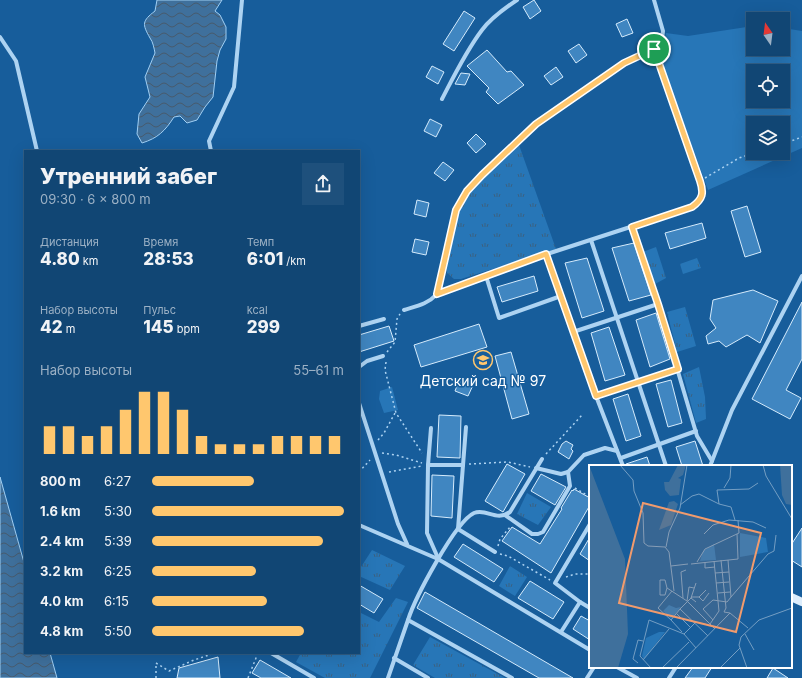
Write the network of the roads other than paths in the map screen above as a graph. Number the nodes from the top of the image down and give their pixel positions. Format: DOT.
graph roads {
  1 [pos="242,0"];
  2 [pos="517,0"];
  3 [pos="654,0"];
  4 [pos="0,37"];
  5 [pos="654,49"];
  6 [pos="442,99"];
  7 [pos="37,150"];
  8 [pos="211,150"];
  9 [pos="632,227"];
  10 [pos="591,240"];
  11 [pos="546,254"];
  12 [pos="486,276"];
  13 [pos="802,276"];
  14 [pos="437,294"];
  15 [pos="561,296"];
  16 [pos="658,304"];
  17 [pos="404,310"];
  18 [pos="384,319"];
  19 [pos="616,319"];
  20 [pos="360,326"];
  21 [pos="573,332"];
  22 [pos="384,355"];
  23 [pos="360,366"];
  24 [pos="678,369"];
  25 [pos="637,383"];
  26 [pos="596,396"];
  27 [pos="360,406"];
  28 [pos="431,428"];
  29 [pos="466,428"];
  30 [pos="696,431"];
  31 [pos="659,445"];
  32 [pos="618,450"];
  33 [pos="620,458"];
  34 [pos="542,459"];
  35 [pos="711,464"];
  36 [pos="428,465"];
  37 [pos="463,465"];
  38 [pos="623,465"];
  39 [pos="666,465"];
  40 [pos="536,468"];
  41 [pos="568,472"];
  42 [pos="505,515"];
  43 [pos="360,525"];
  44 [pos="589,526"];
  45 [pos="458,529"];
  46 [pos="408,545"];
  47 [pos="495,552"];
  48 [pos="438,558"];
  49 [pos="792,597"];
  50 [pos="580,602"];
  51 [pos="802,602"];
  52 [pos="589,607"];
  53 [pos="408,620"];
  54 [pos="561,632"];
  55 [pos="589,649"];
  56 [pos="273,654"];
  57 [pos="394,658"];
  58 [pos="593,668"];
  59 [pos="619,668"];
  60 [pos="675,668"];
  61 [pos="314,678"];
  62 [pos="388,678"];
  63 [pos="428,678"];
  64 [pos="512,678"];
  65 [pos="587,678"];
  66 [pos="637,678"];
  67 [pos="669,678"];
  1 -- 8 [label="street"];
  2 -- 6 [label="street"];
  3 -- 5 [label="street"];
  4 -- 7 [label="street"];
  5 -- 9 [label="street"];
  5 -- 14 [label="street"];
  9 -- 10 [label="street"];
  9 -- 16 [label="street"];
  10 -- 11 [label="street"];
  10 -- 19 [label="street"];
  11 -- 12 [label="street"];
  11 -- 15 [label="street"];
  12 -- 14 [label="street"];
  12 -- 15 [label="street"];
  13 -- 35 [label="street"];
  14 -- 17 [label="street"];
  15 -- 21 [label="street"];
  16 -- 19 [label="street"];
  16 -- 24 [label="street"];
  18 -- 20 [label="street"];
  19 -- 21 [label="street"];
  19 -- 25 [label="street"];
  21 -- 26 [label="street"];
  22 -- 23 [label="street"];
  24 -- 25 [label="street"];
  24 -- 30 [label="street"];
  25 -- 26 [label="street"];
  25 -- 31 [label="street"];
  26 -- 32 [label="street"];
  27 -- 46 [label="street"];
  28 -- 36 [label="street"];
  29 -- 37 [label="street"];
  30 -- 31 [label="street"];
  30 -- 35 [label="street"];
  31 -- 33 [label="street"];
  31 -- 39 [label="street"];
  32 -- 33 [label="street"];
  32 -- 41 [label="street"];
  33 -- 38 [label="street"];
  34 -- 40 [label="street"];
  36 -- 37 [label="street"];
  36 -- 48 [label="street"];
  37 -- 45 [label="street"];
  40 -- 41 [label="street"];
  40 -- 42 [label="street"];
  41 -- 42 [label="street"];
  42 -- 45 [label="street"];
  43 -- 46 [label="street"];
  44 -- 50 [label="street"];
  45 -- 47 [label="street"];
  45 -- 48 [label="street"];
  46 -- 48 [label="street"];
  48 -- 53 [label="street"];
  48 -- 54 [label="street"];
  49 -- 51 [label="street"];
  50 -- 52 [label="street"];
  50 -- 54 [label="street"];
  53 -- 57 [label="street"];
  53 -- 64 [label="street"];
  54 -- 55 [label="street"];
  56 -- 61 [label="street"];
  57 -- 62 [label="street"];
  57 -- 63 [label="street"];
  58 -- 65 [label="street"];
  59 -- 66 [label="street"];
  60 -- 67 [label="street"];
}
